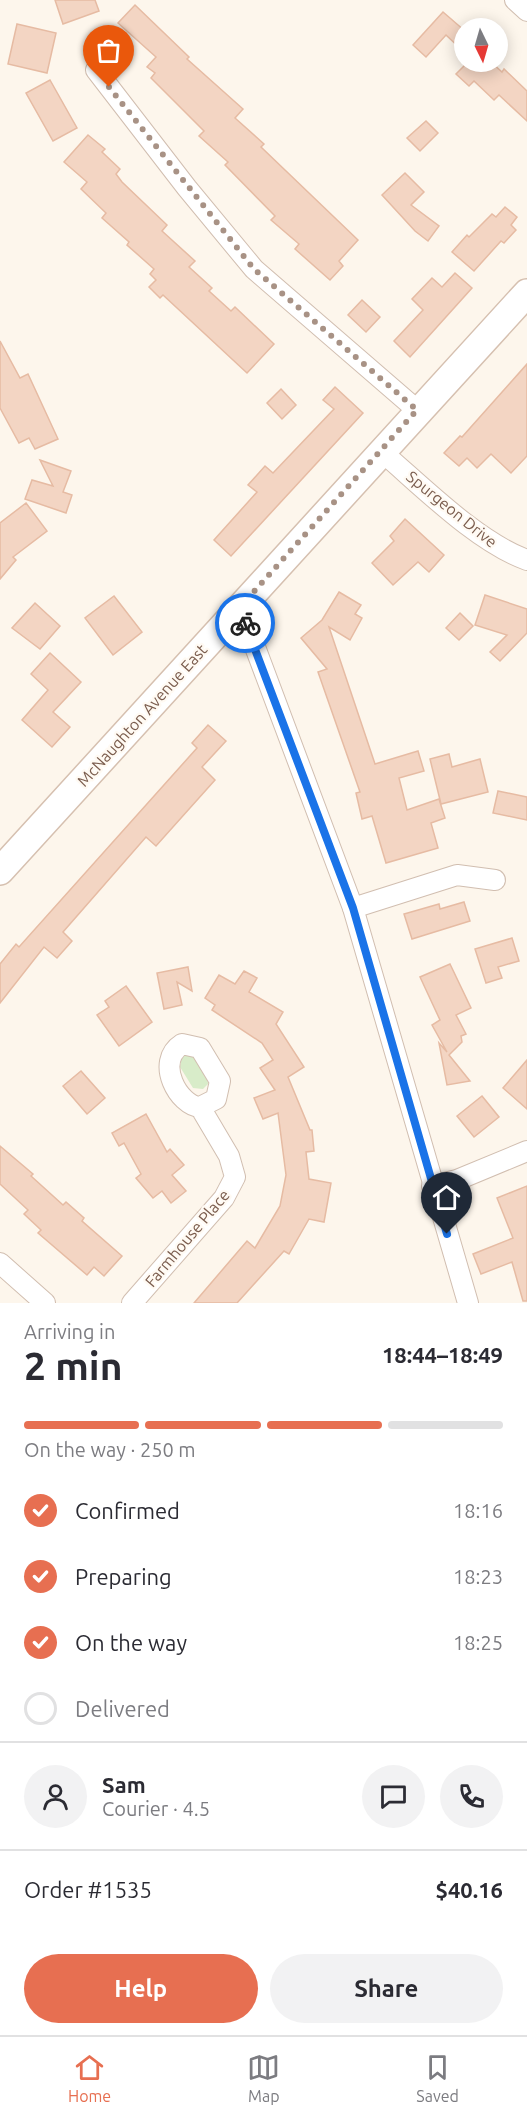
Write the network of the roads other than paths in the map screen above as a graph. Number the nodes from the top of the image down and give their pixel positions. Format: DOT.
graph roads {
  1 [pos="515,0"];
  2 [pos="527,11"];
  3 [pos="96,70"];
  4 [pos="527,292"];
  5 [pos="417,410"];
  6 [pos="382,452"];
  7 [pos="527,560"];
  8 [pos="240,607"];
  9 [pos="0,871"];
  10 [pos="495,880"];
  11 [pos="353,908"];
  12 [pos="200,1107"];
  13 [pos="527,1151"];
  14 [pos="432,1186"];
  15 [pos="0,1263"];
  16 [pos="45,1303"];
  17 [pos="132,1303"];
  18 [pos="468,1303"];
  1 -- 2 [label="street"];
  3 -- 5 [label="street"];
  4 -- 5 [label="main road, McNaughton Avenue East"];
  5 -- 6 [label="main road, McNaughton Avenue East"];
  6 -- 7 [label="street, Spurgeon Drive"];
  6 -- 8 [label="main road, McNaughton Avenue East"];
  8 -- 9 [label="main road, McNaughton Avenue East"];
  8 -- 11 [label="street"];
  10 -- 11 [label="street"];
  11 -- 14 [label="street"];
  12 -- 17 [label="street, Farmhouse Place"];
  13 -- 14 [label="street"];
  14 -- 18 [label="street"];
  15 -- 16 [label="street"];
}
